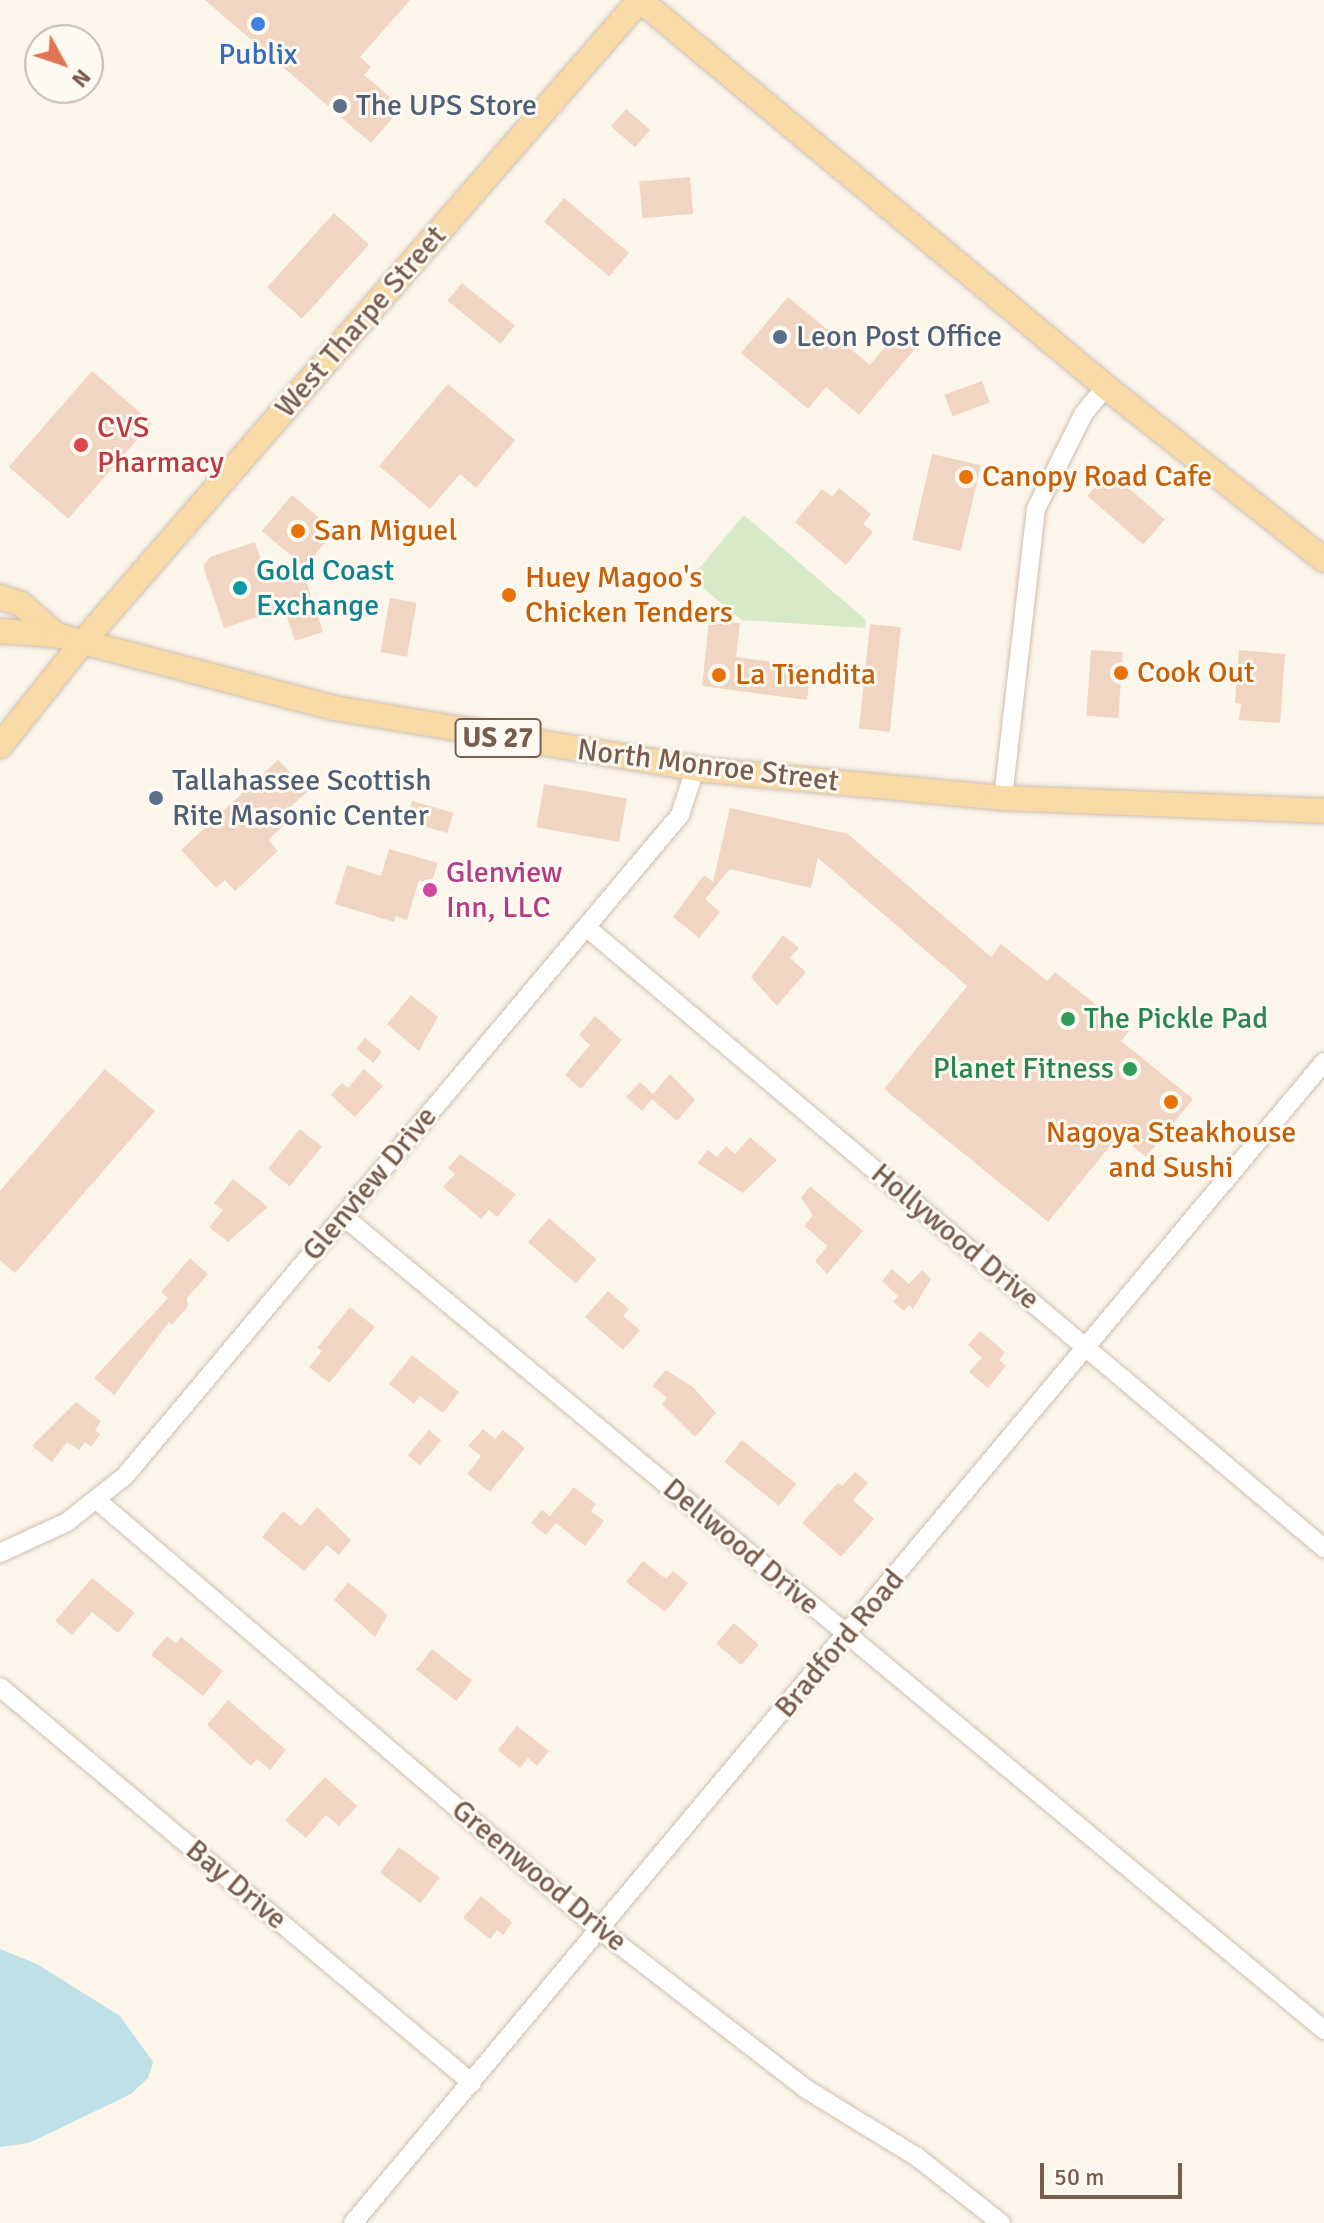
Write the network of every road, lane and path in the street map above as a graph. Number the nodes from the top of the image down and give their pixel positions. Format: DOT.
graph roads {
  1 [pos="640,0"];
  2 [pos="1106,387"];
  3 [pos="1324,560"];
  4 [pos="0,597"];
  5 [pos="0,631"];
  6 [pos="56,635"];
  7 [pos="82,643"];
  8 [pos="0,746"];
  9 [pos="695,769"];
  10 [pos="1003,798"];
  11 [pos="1324,811"];
  12 [pos="586,927"];
  13 [pos="1324,1062"];
  14 [pos="1317,1084"];
  15 [pos="343,1216"];
  16 [pos="1088,1349"];
  17 [pos="98,1501"];
  18 [pos="1324,1548"];
  19 [pos="0,1553"];
  20 [pos="847,1636"];
  21 [pos="0,1687"];
  22 [pos="599,1929"];
  23 [pos="1324,2030"];
  24 [pos="472,2083"];
  25 [pos="353,2223"];
  26 [pos="1001,2223"];
  1 -- 2 [label="main road"];
  1 -- 7 [label="main road, West Tharpe Street"];
  2 -- 3 [label="main road"];
  2 -- 10 [label="street"];
  4 -- 6 [label="main road, North Monroe Street / US 27"];
  5 -- 6 [label="main road, North Monroe Street / US 27"];
  6 -- 7 [label="main road, North Monroe Street / US 27"];
  7 -- 8 [label="main road, West Tharpe Street"];
  7 -- 9 [label="main road, North Monroe Street / US 27"];
  9 -- 10 [label="main road, North Monroe Street / US 27"];
  9 -- 12 [label="street, Glenview Drive"];
  10 -- 11 [label="main road, North Monroe Street / US 27"];
  12 -- 15 [label="street, Glenview Drive"];
  12 -- 16 [label="street, Hollywood Drive"];
  13 -- 14 [label="street, Bradford Road"];
  14 -- 16 [label="street, Bradford Road"];
  15 -- 17 [label="street, Glenview Drive"];
  15 -- 20 [label="street, Dellwood Drive"];
  16 -- 18 [label="street, Hollywood Drive"];
  16 -- 20 [label="street, Bradford Road"];
  17 -- 19 [label="street, Glenview Drive"];
  17 -- 22 [label="street, Greenwood Drive"];
  20 -- 22 [label="street, Bradford Road"];
  20 -- 23 [label="street, Dellwood Drive"];
  21 -- 24 [label="street, Bay Drive"];
  22 -- 24 [label="street, Bradford Road"];
  22 -- 26 [label="street, Greenwood Drive"];
  24 -- 25 [label="street, Bradford Road"];
}
